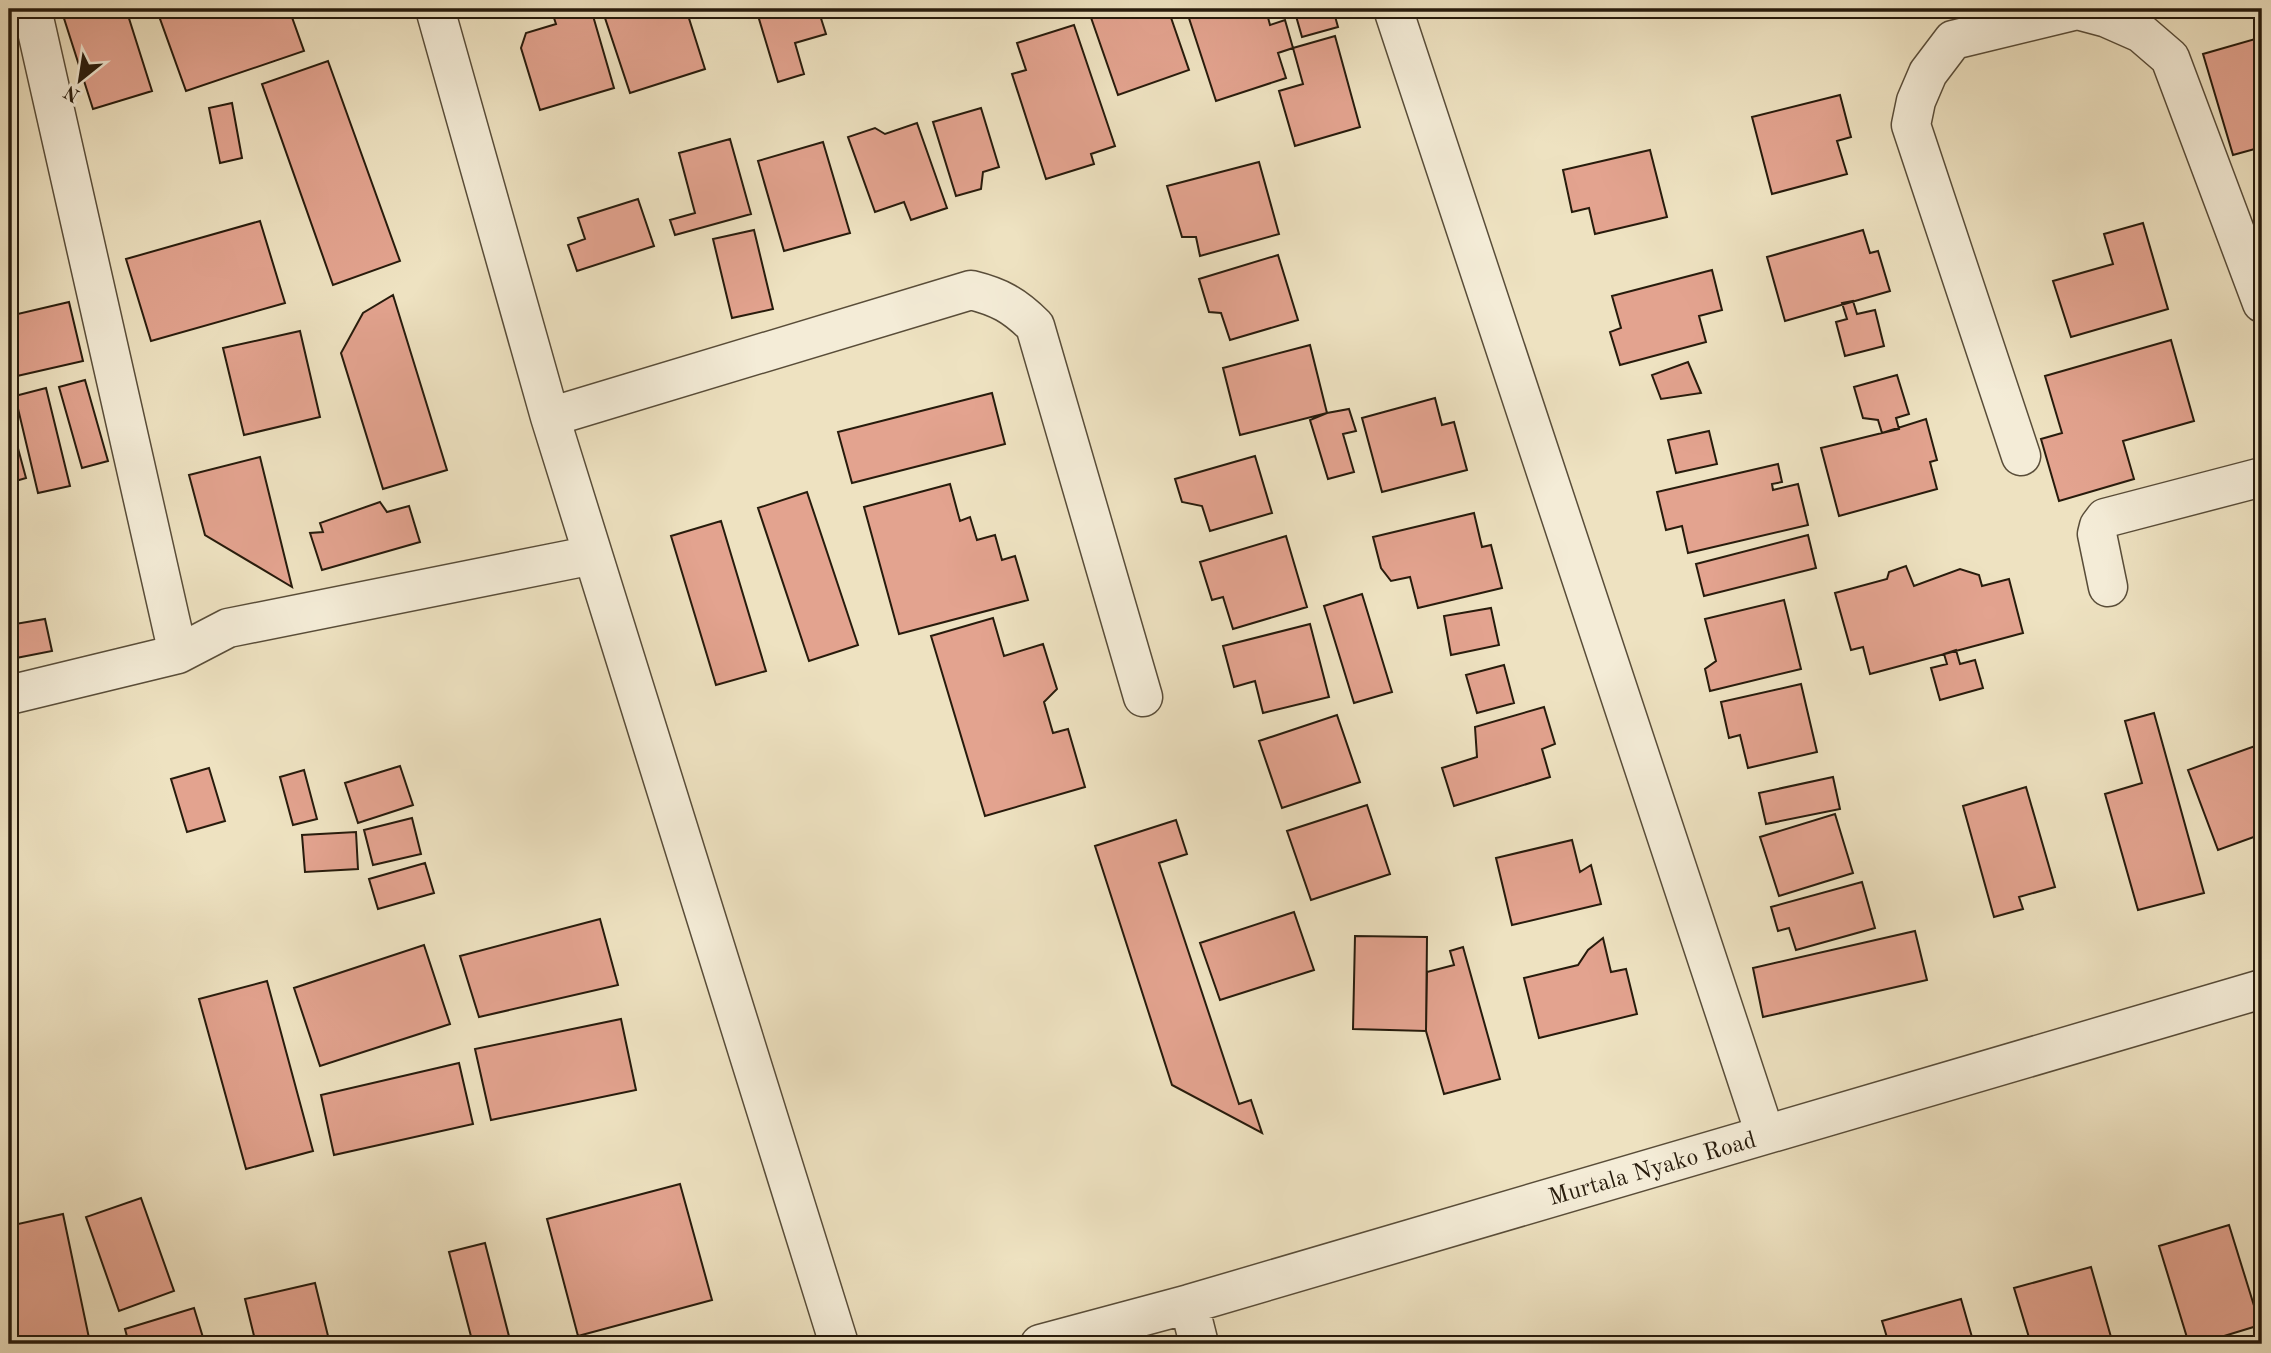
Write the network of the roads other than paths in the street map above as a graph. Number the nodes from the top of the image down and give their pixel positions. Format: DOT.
graph roads {
  1 [pos="32,9"];
  2 [pos="435,9"];
  3 [pos="1393,9"];
  4 [pos="2262,303"];
  5 [pos="550,417"];
  6 [pos="2021,456"];
  7 [pos="2262,477"];
  8 [pos="593,555"];
  9 [pos="2108,587"];
  10 [pos="178,654"];
  11 [pos="9,695"];
  12 [pos="1143,697"];
  13 [pos="2262,989"];
  14 [pos="1765,1134"];
  15 [pos="1189,1304"];
  16 [pos="839,1344"];
  17 [pos="1040,1344"];
  18 [pos="1199,1344"];
  1 -- 10 [label="street"];
  2 -- 5 [label="street"];
  3 -- 14 [label="street"];
  4 -- 6 [label="street"];
  5 -- 8 [label="street"];
  5 -- 12 [label="street"];
  7 -- 9 [label="street"];
  8 -- 10 [label="street"];
  8 -- 16 [label="street"];
  10 -- 11 [label="street"];
  13 -- 14 [label="street, Murtala Nyako Road"];
  14 -- 15 [label="street, Murtala Nyako Road"];
  15 -- 17 [label="street, Murtala Nyako Road"];
  15 -- 18 [label="street"];
}
